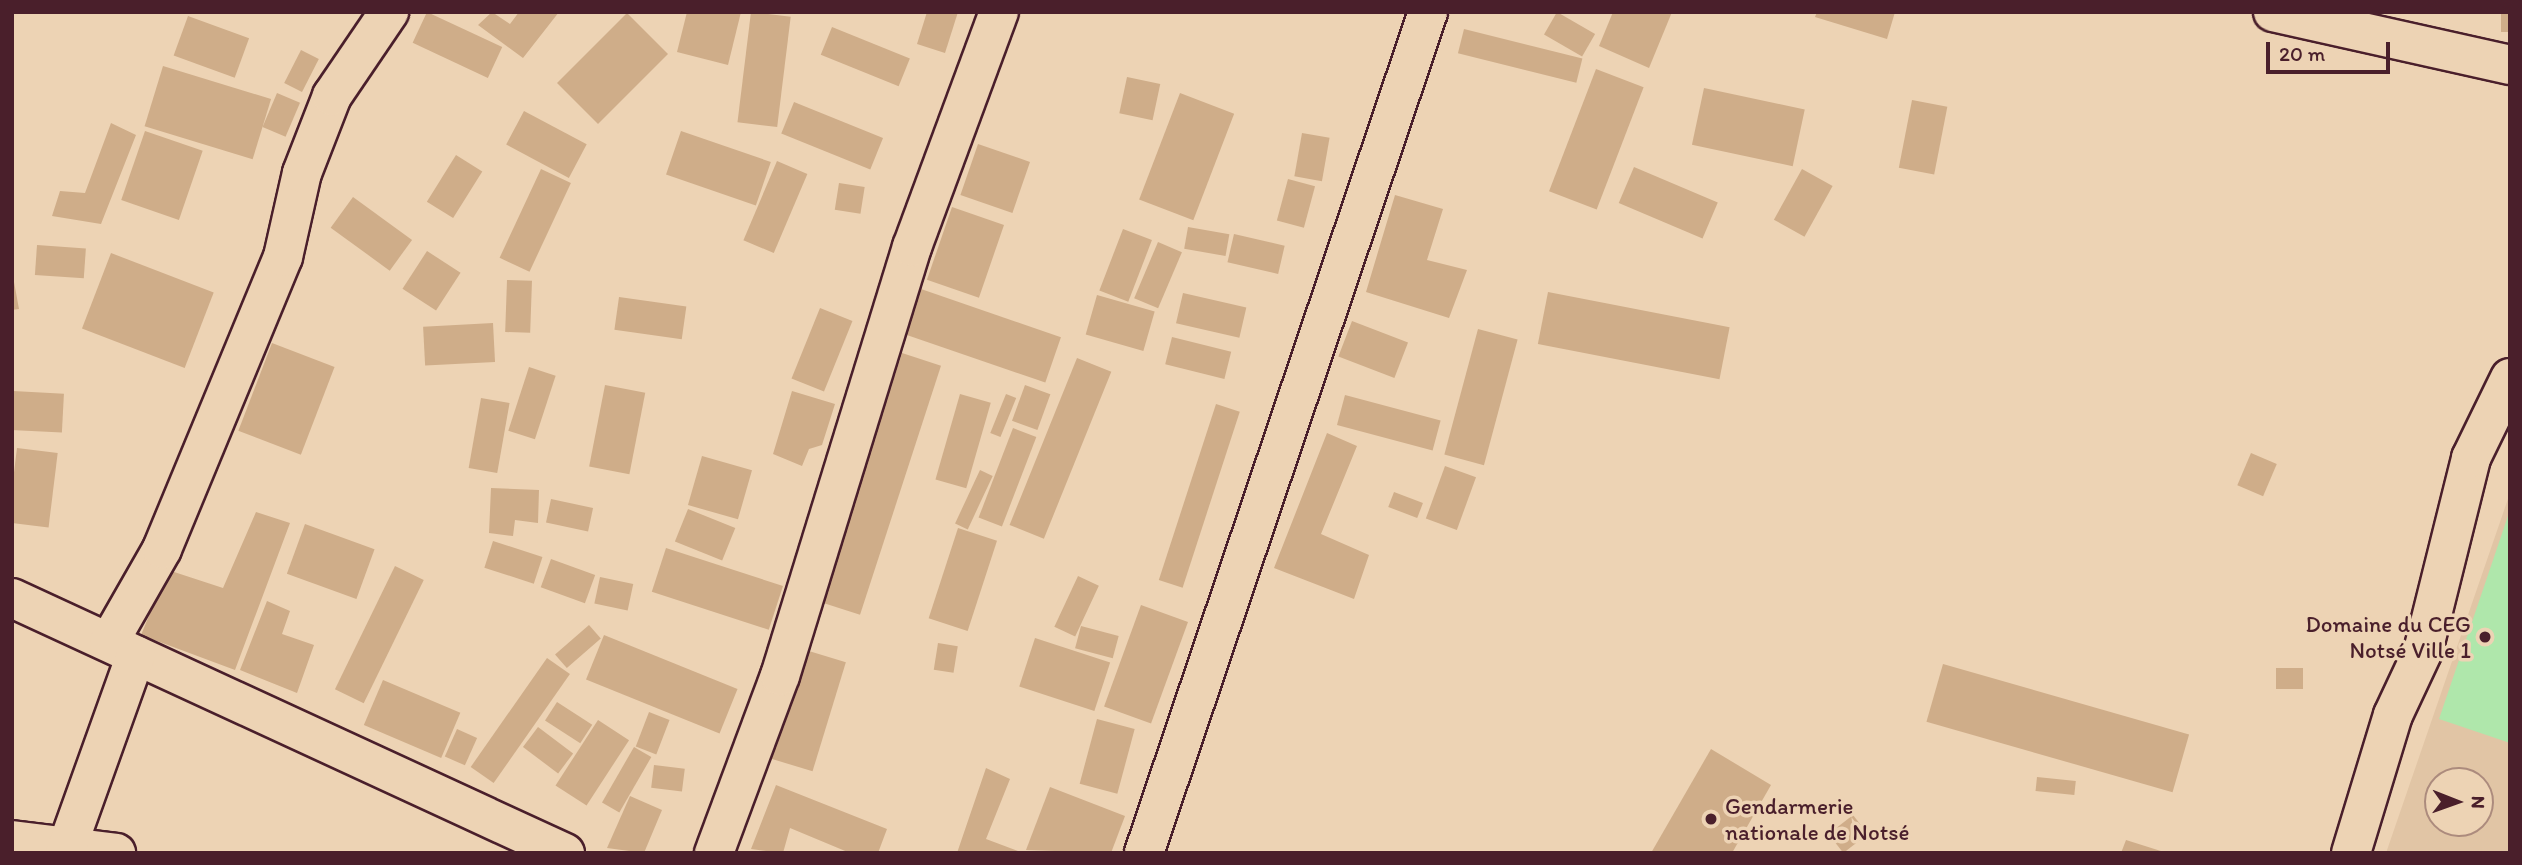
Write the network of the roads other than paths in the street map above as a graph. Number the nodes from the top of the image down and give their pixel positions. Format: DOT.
graph roads {
  1 [pos="389,12"];
  2 [pos="999,12"];
  3 [pos="1428,12"];
  4 [pos="2273,12"];
  5 [pos="2510,65"];
  6 [pos="2510,378"];
  7 [pos="12,598"];
  8 [pos="122,648"];
  9 [pos="12,840"];
  10 [pos="65,850"];
  11 [pos="116,853"];
  12 [pos="565,853"];
  13 [pos="713,853"];
  14 [pos="1144,853"];
  15 [pos="2351,853"];
  1 -- 8 [label="street"];
  2 -- 13 [label="street"];
  3 -- 14 [label="street"];
  4 -- 5 [label="street"];
  6 -- 15 [label="street"];
  7 -- 8 [label="street"];
  8 -- 10 [label="street"];
  8 -- 12 [label="street"];
  9 -- 10 [label="street"];
  10 -- 11 [label="street"];
}
